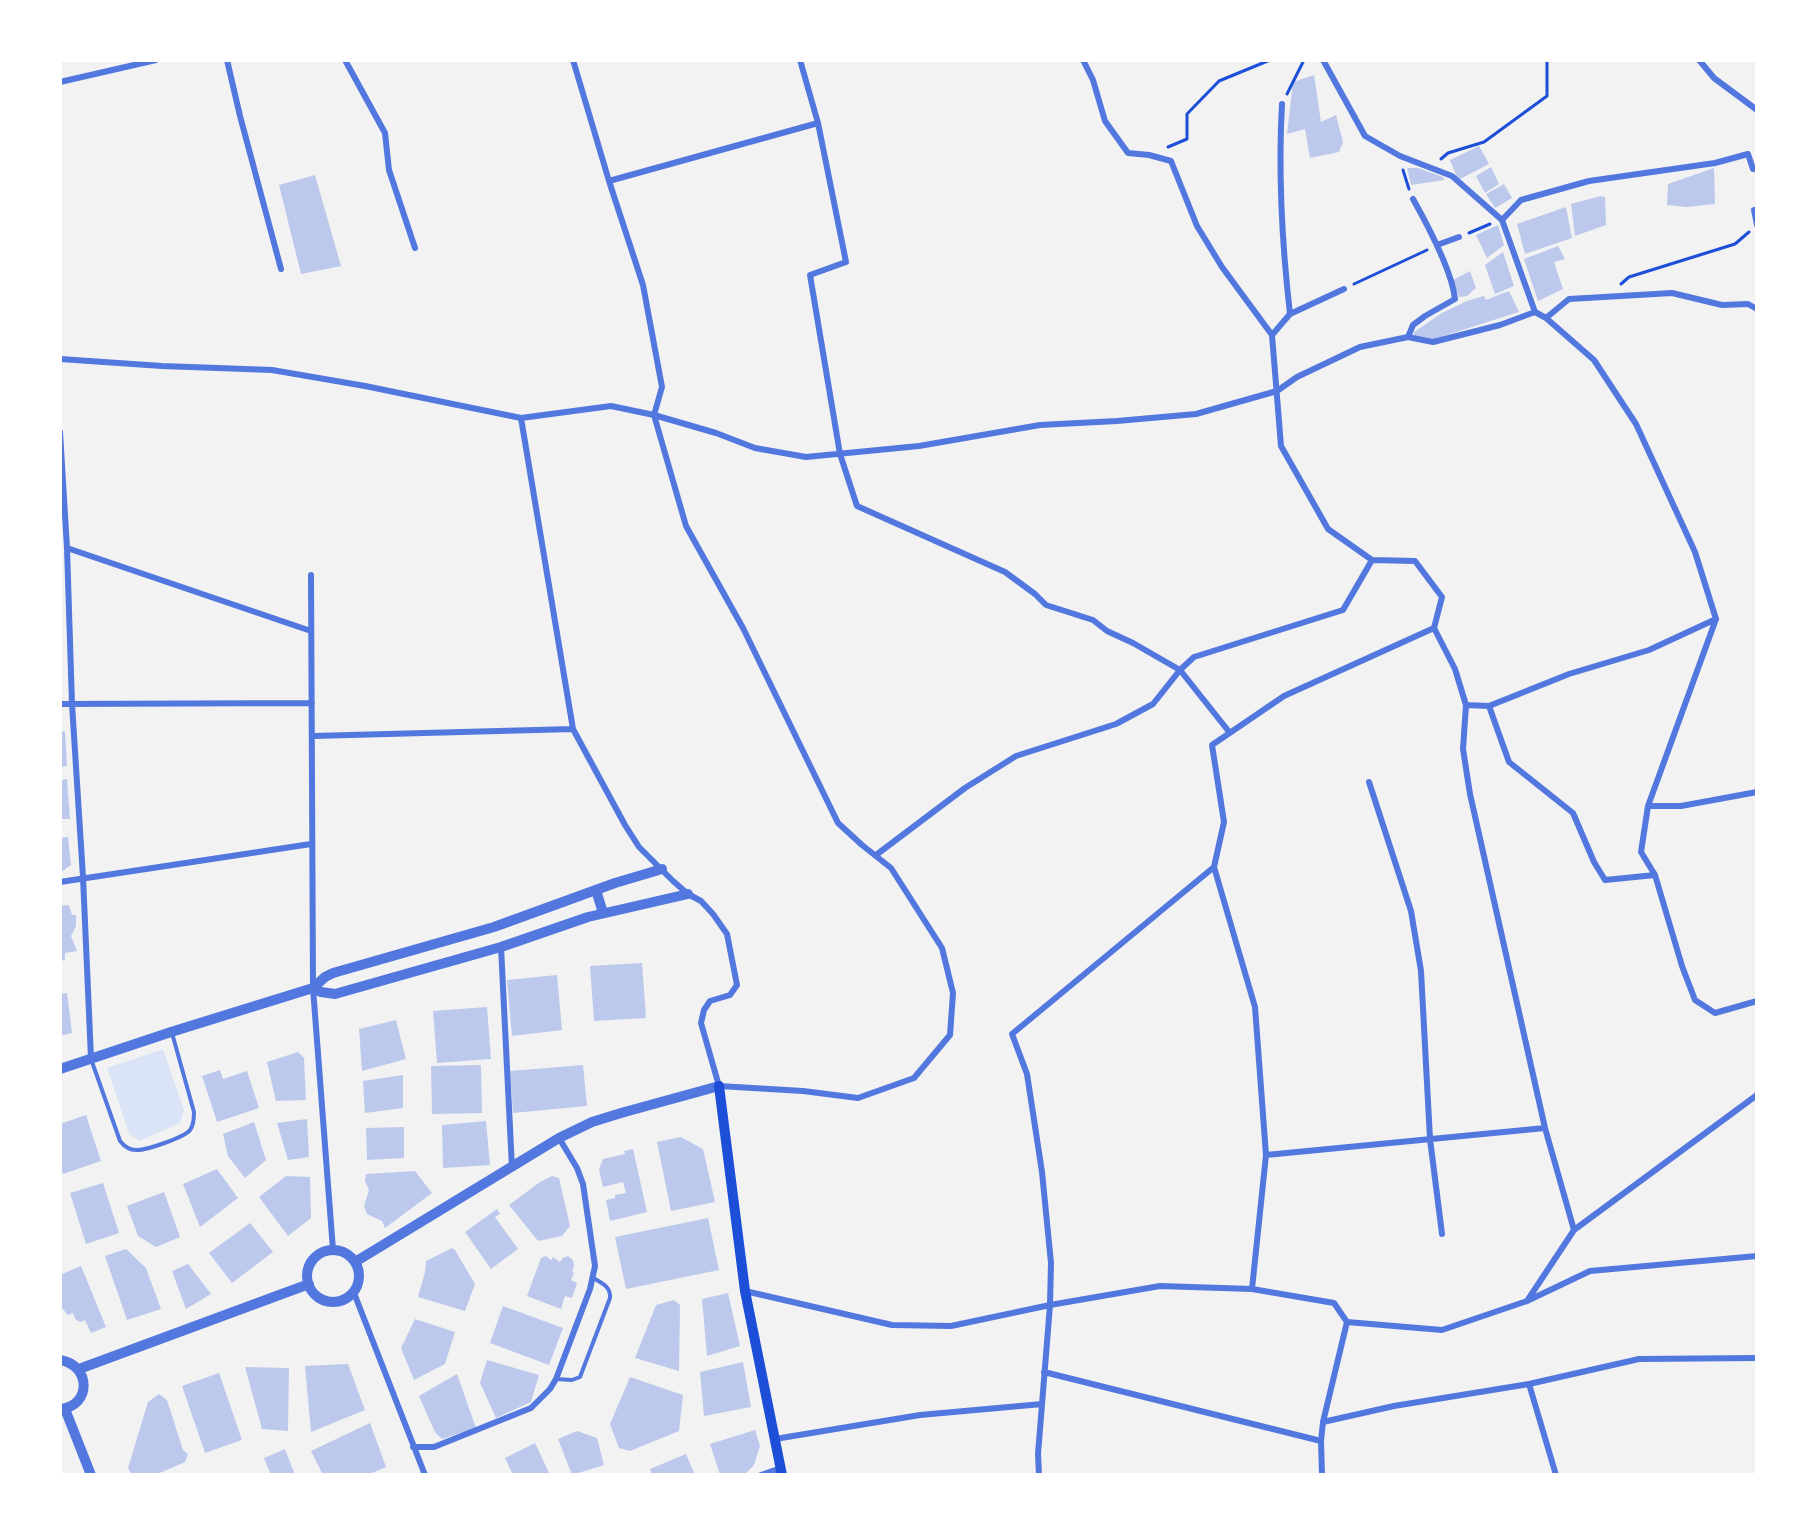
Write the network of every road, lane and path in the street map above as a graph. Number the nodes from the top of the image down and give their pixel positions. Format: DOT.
graph roads {
  1 [pos="156,60"];
  2 [pos="227,60"];
  3 [pos="345,60"];
  4 [pos="573,60"];
  5 [pos="800,60"];
  6 [pos="1083,60"];
  7 [pos="1270,60"];
  8 [pos="1304,60"];
  9 [pos="1323,60"];
  10 [pos="1547,60"];
  11 [pos="1698,60"];
  12 [pos="60,82"];
  13 [pos="1282,104"];
  14 [pos="1757,110"];
  15 [pos="818,123"];
  16 [pos="1149,155"];
  17 [pos="1400,156"];
  18 [pos="1431,168"];
  19 [pos="1757,168"];
  20 [pos="609,181"];
  21 [pos="1413,199"];
  22 [pos="1757,209"];
  23 [pos="1502,220"];
  24 [pos="1757,225"];
  25 [pos="1750,232"];
  26 [pos="1459,237"];
  27 [pos="1437,245"];
  28 [pos="414,248"];
  29 [pos="281,269"];
  30 [pos="1344,289"];
  31 [pos="1606,297"];
  32 [pos="1757,309"];
  33 [pos="1535,312"];
  34 [pos="1290,314"];
  35 [pos="1546,318"];
  36 [pos="1272,335"];
  37 [pos="1408,337"];
  38 [pos="60,359"];
  39 [pos="1277,391"];
  40 [pos="654,415"];
  41 [pos="521,418"];
  42 [pos="60,432"];
  43 [pos="840,454"];
  44 [pos="67,548"];
  45 [pos="1372,560"];
  46 [pos="311,575"];
  47 [pos="1716,619"];
  48 [pos="1434,627"];
  49 [pos="311,631"];
  50 [pos="1180,670"];
  51 [pos="312,703"];
  52 [pos="60,704"];
  53 [pos="72,704"];
  54 [pos="1466,705"];
  55 [pos="1489,706"];
  56 [pos="573,729"];
  57 [pos="1230,733"];
  58 [pos="313,736"];
  59 [pos="1369,782"];
  60 [pos="1757,792"];
  61 [pos="1648,806"];
  62 [pos="312,843"];
  63 [pos="876,855"];
  64 [pos="1214,867"];
  65 [pos="662,869"];
  66 [pos="1655,875"];
  67 [pos="83,877"];
  68 [pos="60,882"];
  69 [pos="596,890"];
  70 [pos="688,894"];
  71 [pos="603,913"];
  72 [pos="501,947"];
  73 [pos="313,988"];
  74 [pos="1757,1001"];
  75 [pos="171,1032"];
  76 [pos="91,1058"];
  77 [pos="60,1069"];
  78 [pos="719,1086"];
  79 [pos="1757,1095"];
  80 [pos="1545,1128"];
  81 [pos="559,1138"];
  82 [pos="1430,1138"];
  83 [pos="1266,1155"];
  84 [pos="512,1167"];
  85 [pos="1574,1230"];
  86 [pos="1442,1234"];
  87 [pos="333,1250"];
  88 [pos="1757,1256"];
  89 [pos="355,1262"];
  90 [pos="593,1278"];
  91 [pos="309,1284"];
  92 [pos="1252,1289"];
  93 [pos="745,1292"];
  94 [pos="354,1293"];
  95 [pos="1527,1301"];
  96 [pos="1050,1305"];
  97 [pos="1347,1322"];
  98 [pos="1757,1358"];
  99 [pos="60,1360"];
  100 [pos="79,1369"];
  101 [pos="1044,1372"];
  102 [pos="556,1379"];
  103 [pos="1529,1384"];
  104 [pos="1042,1404"];
  105 [pos="62,1409"];
  106 [pos="1323,1422"];
  107 [pos="775,1439"];
  108 [pos="1321,1441"];
  109 [pos="413,1447"];
  110 [pos="782,1471"];
  111 [pos="91,1475"];
  112 [pos="425,1475"];
  113 [pos="761,1475"];
  114 [pos="1039,1475"];
  115 [pos="1322,1475"];
  116 [pos="1556,1475"];
  1 -- 12 [label="street"];
  2 -- 29 [label="street"];
  3 -- 28 [label="street"];
  4 -- 20 [label="street"];
  5 -- 15 [label="street"];
  6 -- 16 [label="street"];
  7 -- 16 [label="path"];
  8 -- 13 [label="path"];
  9 -- 17 [label="street"];
  10 -- 18 [label="path"];
  11 -- 14 [label="street"];
  13 -- 34 [label="street"];
  15 -- 20 [label="street"];
  15 -- 43 [label="street"];
  16 -- 36 [label="street"];
  17 -- 18 [label="street"];
  17 -- 21 [label="path"];
  18 -- 23 [label="street"];
  19 -- 23 [label="street"];
  20 -- 40 [label="street"];
  21 -- 27 [label="street"];
  22 -- 24 [label="street"];
  23 -- 26 [label="path"];
  23 -- 33 [label="street"];
  25 -- 31 [label="path"];
  26 -- 27 [label="street"];
  27 -- 30 [label="path"];
  27 -- 37 [label="street"];
  30 -- 34 [label="street"];
  31 -- 32 [label="street"];
  31 -- 35 [label="street"];
  33 -- 35 [label="street"];
  33 -- 37 [label="street"];
  34 -- 36 [label="street"];
  35 -- 47 [label="street"];
  36 -- 39 [label="street"];
  37 -- 39 [label="street"];
  38 -- 41 [label="street"];
  39 -- 43 [label="street"];
  39 -- 45 [label="street"];
  40 -- 41 [label="street"];
  40 -- 43 [label="street"];
  40 -- 63 [label="street"];
  41 -- 56 [label="street"];
  42 -- 44 [label="street"];
  43 -- 50 [label="street"];
  44 -- 49 [label="street"];
  44 -- 53 [label="street"];
  45 -- 48 [label="street"];
  45 -- 50 [label="street"];
  46 -- 49 [label="street"];
  47 -- 55 [label="street"];
  47 -- 61 [label="street"];
  48 -- 54 [label="street"];
  48 -- 57 [label="street"];
  49 -- 51 [label="street"];
  50 -- 57 [label="street"];
  50 -- 63 [label="street"];
  51 -- 53 [label="street"];
  51 -- 58 [label="street"];
  52 -- 53 [label="street"];
  53 -- 67 [label="street"];
  54 -- 55 [label="street"];
  54 -- 80 [label="street"];
  55 -- 66 [label="street"];
  56 -- 58 [label="street"];
  56 -- 65 [label="street"];
  57 -- 64 [label="street"];
  58 -- 62 [label="street"];
  59 -- 82 [label="street"];
  60 -- 61 [label="street"];
  61 -- 66 [label="street"];
  62 -- 67 [label="street"];
  62 -- 73 [label="street"];
  63 -- 78 [label="street"];
  64 -- 83 [label="street"];
  64 -- 96 [label="street"];
  65 -- 69 [label="street"];
  65 -- 70 [label="street"];
  66 -- 74 [label="street"];
  67 -- 68 [label="street"];
  67 -- 76 [label="street"];
  69 -- 71 [label="street"];
  69 -- 73 [label="street"];
  70 -- 71 [label="street"];
  70 -- 78 [label="street"];
  71 -- 72 [label="street"];
  72 -- 73 [label="street"];
  72 -- 84 [label="street"];
  73 -- 75 [label="street"];
  73 -- 87 [label="street"];
  75 -- 76 [label="street"];
  75 -- 76 [label="lane"];
  76 -- 77 [label="street"];
  78 -- 81 [label="street"];
  78 -- 93 [label="main road"];
  79 -- 85 [label="street"];
  80 -- 82 [label="street"];
  80 -- 85 [label="street"];
  81 -- 84 [label="street"];
  81 -- 90 [label="street"];
  82 -- 83 [label="street"];
  82 -- 86 [label="street"];
  83 -- 92 [label="street"];
  84 -- 89 [label="street"];
  85 -- 95 [label="street"];
  87 -- 89 [label="street"];
  87 -- 91 [label="street"];
  88 -- 95 [label="street"];
  89 -- 94 [label="street"];
  90 -- 102 [label="street"];
  90 -- 102 [label="lane"];
  91 -- 94 [label="street"];
  91 -- 100 [label="street"];
  92 -- 96 [label="street"];
  92 -- 97 [label="street"];
  93 -- 96 [label="street"];
  93 -- 107 [label="main road"];
  94 -- 109 [label="street"];
  95 -- 97 [label="street"];
  96 -- 101 [label="street"];
  97 -- 106 [label="street"];
  98 -- 103 [label="street"];
  99 -- 100 [label="street"];
  100 -- 105 [label="street"];
  101 -- 104 [label="street"];
  101 -- 108 [label="street"];
  102 -- 109 [label="street"];
  103 -- 106 [label="street"];
  103 -- 116 [label="street"];
  104 -- 107 [label="street"];
  104 -- 114 [label="street"];
  105 -- 111 [label="street"];
  106 -- 108 [label="street"];
  107 -- 110 [label="main road"];
  108 -- 115 [label="street"];
  109 -- 112 [label="street"];
  110 -- 113 [label="street"];
}
